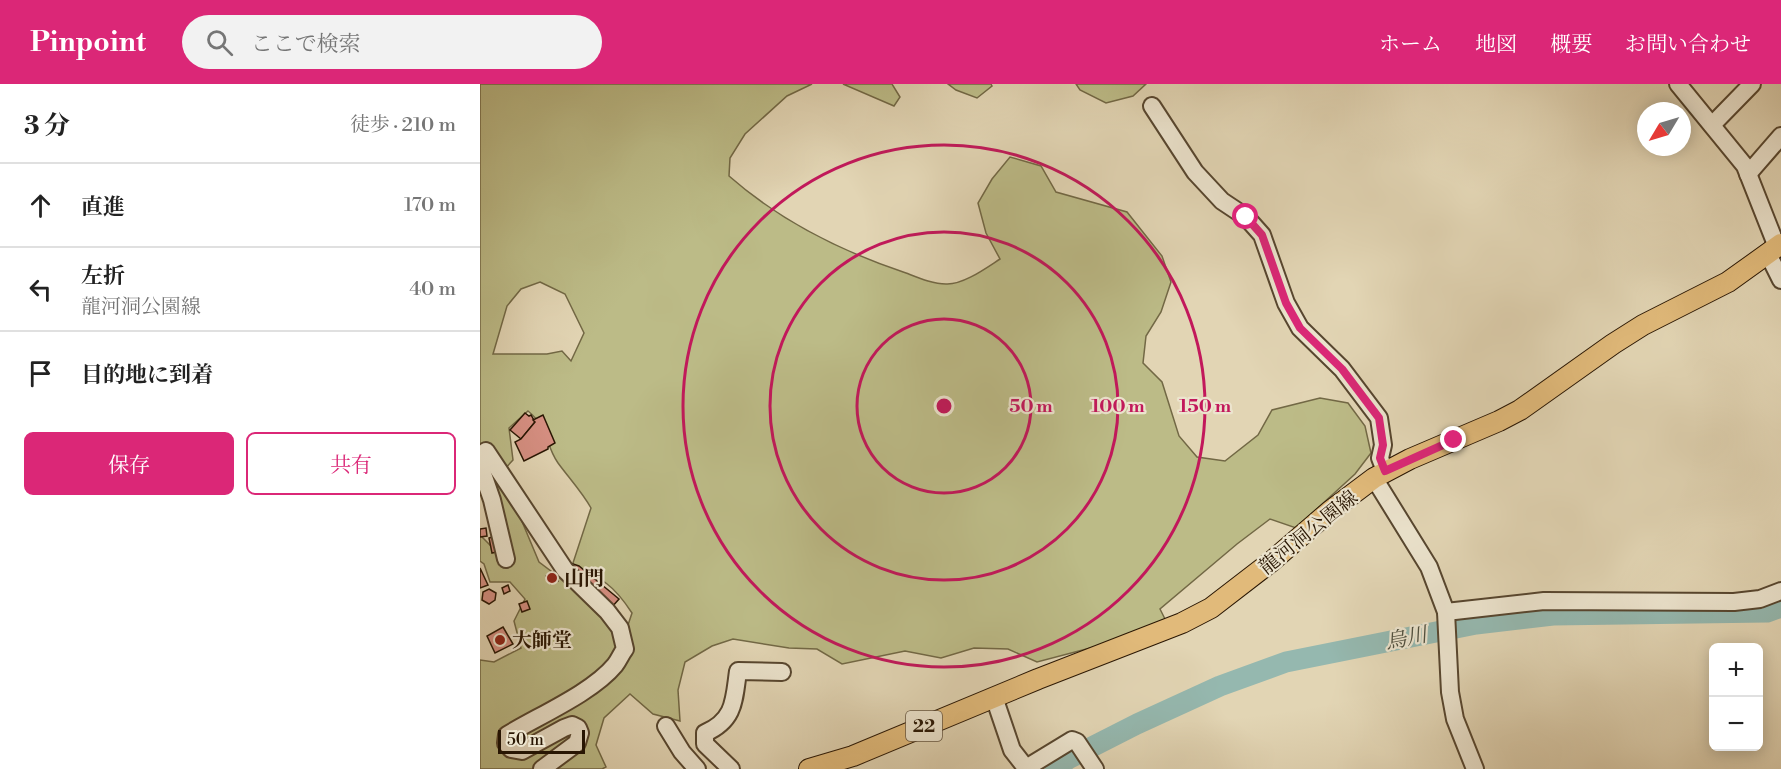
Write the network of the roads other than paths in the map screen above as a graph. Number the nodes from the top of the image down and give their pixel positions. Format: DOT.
graph roads {
  1 [pos="1678,84"];
  2 [pos="1752,84"];
  3 [pos="1152,106"];
  4 [pos="1712,125"];
  5 [pos="1781,136"];
  6 [pos="1748,174"];
  7 [pos="1775,248"];
  8 [pos="1781,280"];
  9 [pos="480,455"];
  10 [pos="480,465"];
  11 [pos="1380,475"];
  12 [pos="506,559"];
  13 [pos="1781,591"];
  14 [pos="1446,615"];
  15 [pos="782,672"];
  16 [pos="994,697"];
  17 [pos="666,726"];
  18 [pos="1092,764"];
  19 [pos="813,768"];
  20 [pos="542,769"];
  21 [pos="697,769"];
  22 [pos="731,769"];
  23 [pos="1475,769"];
  1 -- 4 [label="street"];
  2 -- 4 [label="street"];
  3 -- 11 [label="street"];
  4 -- 6 [label="street"];
  5 -- 6 [label="street"];
  6 -- 7 [label="street"];
  7 -- 8 [label="street"];
  7 -- 11 [label="main road, 龍河洞公園線 / 22"];
  9 -- 20 [label="street"];
  10 -- 12 [label="street"];
  11 -- 14 [label="street"];
  11 -- 16 [label="main road, 龍河洞公園線 / 22"];
  13 -- 14 [label="street"];
  14 -- 23 [label="street"];
  15 -- 22 [label="street"];
  16 -- 18 [label="street"];
  16 -- 19 [label="main road, 龍河洞公園線 / 22"];
  17 -- 21 [label="street"];
}
